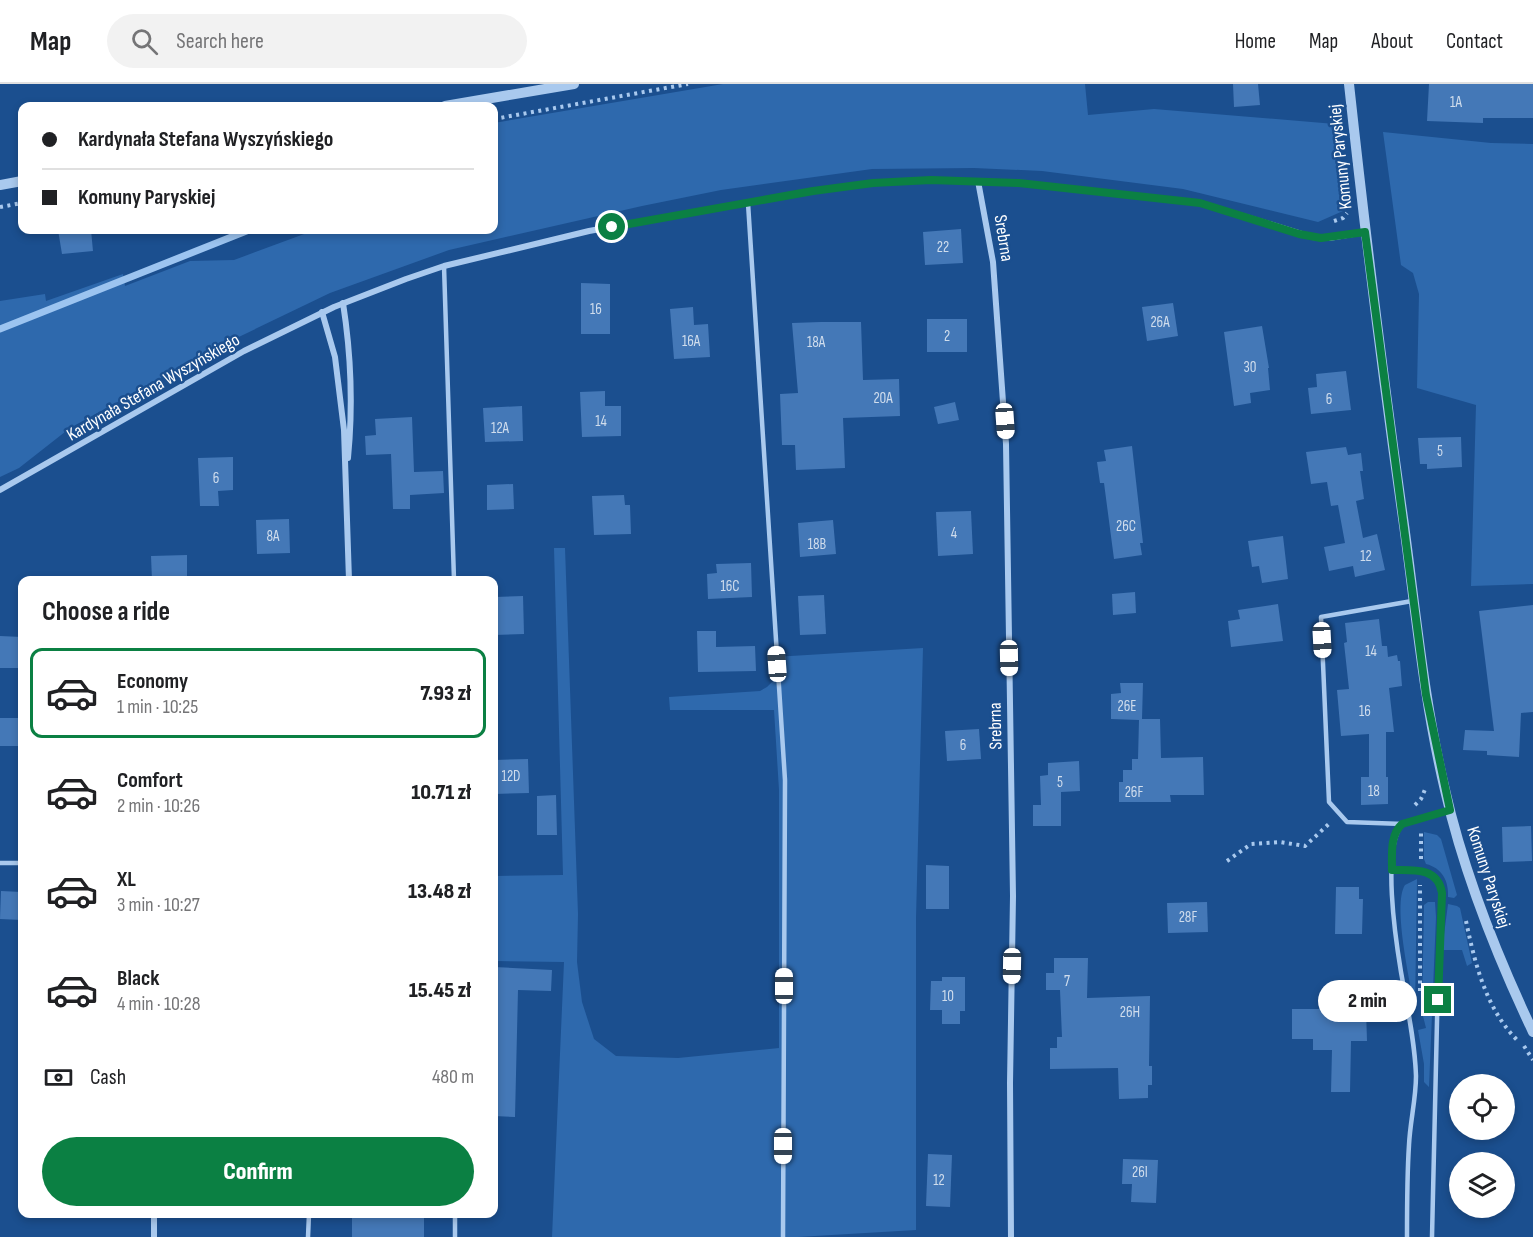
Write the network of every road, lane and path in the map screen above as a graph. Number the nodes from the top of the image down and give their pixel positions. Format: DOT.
graph roads {
  1 [pos="574,84"];
  2 [pos="687,84"];
  3 [pos="1349,84"];
  4 [pos="468,102"];
  5 [pos="498,117"];
  6 [pos="978,181"];
  7 [pos="18,183"];
  8 [pos="0,185"];
  9 [pos="748,203"];
  10 [pos="18,204"];
  11 [pos="0,207"];
  12 [pos="1348,212"];
  13 [pos="1365,232"];
  14 [pos="1321,238"];
  15 [pos="444,266"];
  16 [pos="343,303"];
  17 [pos="322,312"];
  18 [pos="345,480"];
  19 [pos="0,490"];
  20 [pos="349,576"];
  21 [pos="454,576"];
  22 [pos="1415,601"];
  23 [pos="1428,778"];
  24 [pos="1450,810"];
  25 [pos="1340,814"];
  26 [pos="1421,820"];
  27 [pos="1402,824"];
  28 [pos="1227,861"];
  29 [pos="0,863"];
  30 [pos="18,863"];
  31 [pos="1392,870"];
  32 [pos="1420,870"];
  33 [pos="1464,913"];
  34 [pos="1420,998"];
  35 [pos="1533,1032"];
  36 [pos="1533,1060"];
  37 [pos="154,1218"];
  38 [pos="309,1218"];
  39 [pos="455,1218"];
  40 [pos="154,1237"];
  41 [pos="308,1237"];
  42 [pos="455,1237"];
  43 [pos="783,1237"];
  44 [pos="1011,1237"];
  45 [pos="1407,1237"];
  46 [pos="1432,1237"];
  1 -- 4 [label="street"];
  2 -- 5 [label="path"];
  3 -- 13 [label="street, Komuny Paryskiej"];
  6 -- 9 [label="street, Kardynała Stefana Wyszyńskiego"];
  6 -- 14 [label="street, Kardynała Stefana Wyszyńskiego"];
  6 -- 44 [label="street, Srebrna"];
  7 -- 8 [label="street"];
  9 -- 15 [label="street, Kardynała Stefana Wyszyńskiego"];
  9 -- 43 [label="lane"];
  10 -- 11 [label="path"];
  12 -- 14 [label="path"];
  13 -- 14 [label="street, Kardynała Stefana Wyszyńskiego"];
  13 -- 22 [label="street, Komuny Paryskiej"];
  15 -- 16 [label="street, Kardynała Stefana Wyszyńskiego"];
  15 -- 21 [label="lane"];
  16 -- 17 [label="street, Kardynała Stefana Wyszyńskiego"];
  16 -- 18 [label="street"];
  17 -- 18 [label="street"];
  17 -- 19 [label="street, Kardynała Stefana Wyszyńskiego"];
  18 -- 20 [label="street"];
  22 -- 24 [label="street, Komuny Paryskiej"];
  22 -- 25 [label="lane"];
  23 -- 26 [label="path"];
  24 -- 26 [label="lane"];
  24 -- 35 [label="street, Komuny Paryskiej"];
  25 -- 27 [label="lane"];
  25 -- 28 [label="path"];
  26 -- 27 [label="lane"];
  26 -- 32 [label="path"];
  27 -- 31 [label="lane"];
  29 -- 30 [label="lane"];
  31 -- 32 [label="lane"];
  31 -- 45 [label="lane"];
  32 -- 34 [label="path"];
  32 -- 46 [label="lane"];
  33 -- 36 [label="path"];
  37 -- 40 [label="street"];
  38 -- 41 [label="lane"];
  39 -- 42 [label="lane"];
}
